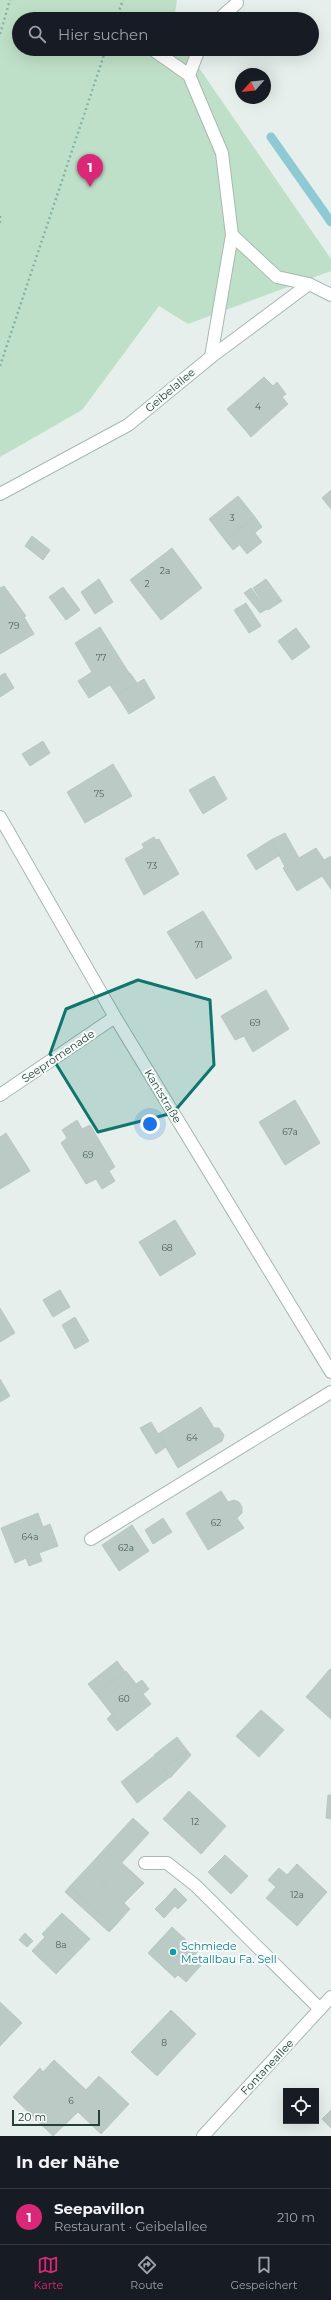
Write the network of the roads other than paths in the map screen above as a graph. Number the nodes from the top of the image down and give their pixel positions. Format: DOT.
graph roads {
  1 [pos="237,3"];
  2 [pos="227,12"];
  3 [pos="162,56"];
  4 [pos="196,56"];
  5 [pos="189,75"];
  6 [pos="232,235"];
  7 [pos="309,284"];
  8 [pos="331,295"];
  9 [pos="211,357"];
  10 [pos="0,494"];
  11 [pos="0,817"];
  12 [pos="116,1017"];
  13 [pos="0,1095"];
  14 [pos="331,1372"];
  15 [pos="331,1392"];
  16 [pos="91,1539"];
  17 [pos="145,1863"];
  18 [pos="331,1997"];
  19 [pos="320,2009"];
  20 [pos="203,2136"];
  1 -- 2 [label="street"];
  3 -- 5 [label="street"];
  4 -- 5 [label="street"];
  5 -- 6 [label="street"];
  6 -- 7 [label="street"];
  6 -- 9 [label="street"];
  7 -- 8 [label="street"];
  7 -- 9 [label="street, Geibelallee"];
  9 -- 10 [label="street, Geibelallee"];
  11 -- 12 [label="street, Kantstraße"];
  12 -- 13 [label="street, Seepromenade"];
  12 -- 14 [label="street, Kantstraße"];
  15 -- 16 [label="street"];
  17 -- 19 [label="street"];
  18 -- 19 [label="street, Fontaneallee"];
  19 -- 20 [label="street, Fontaneallee"];
}
